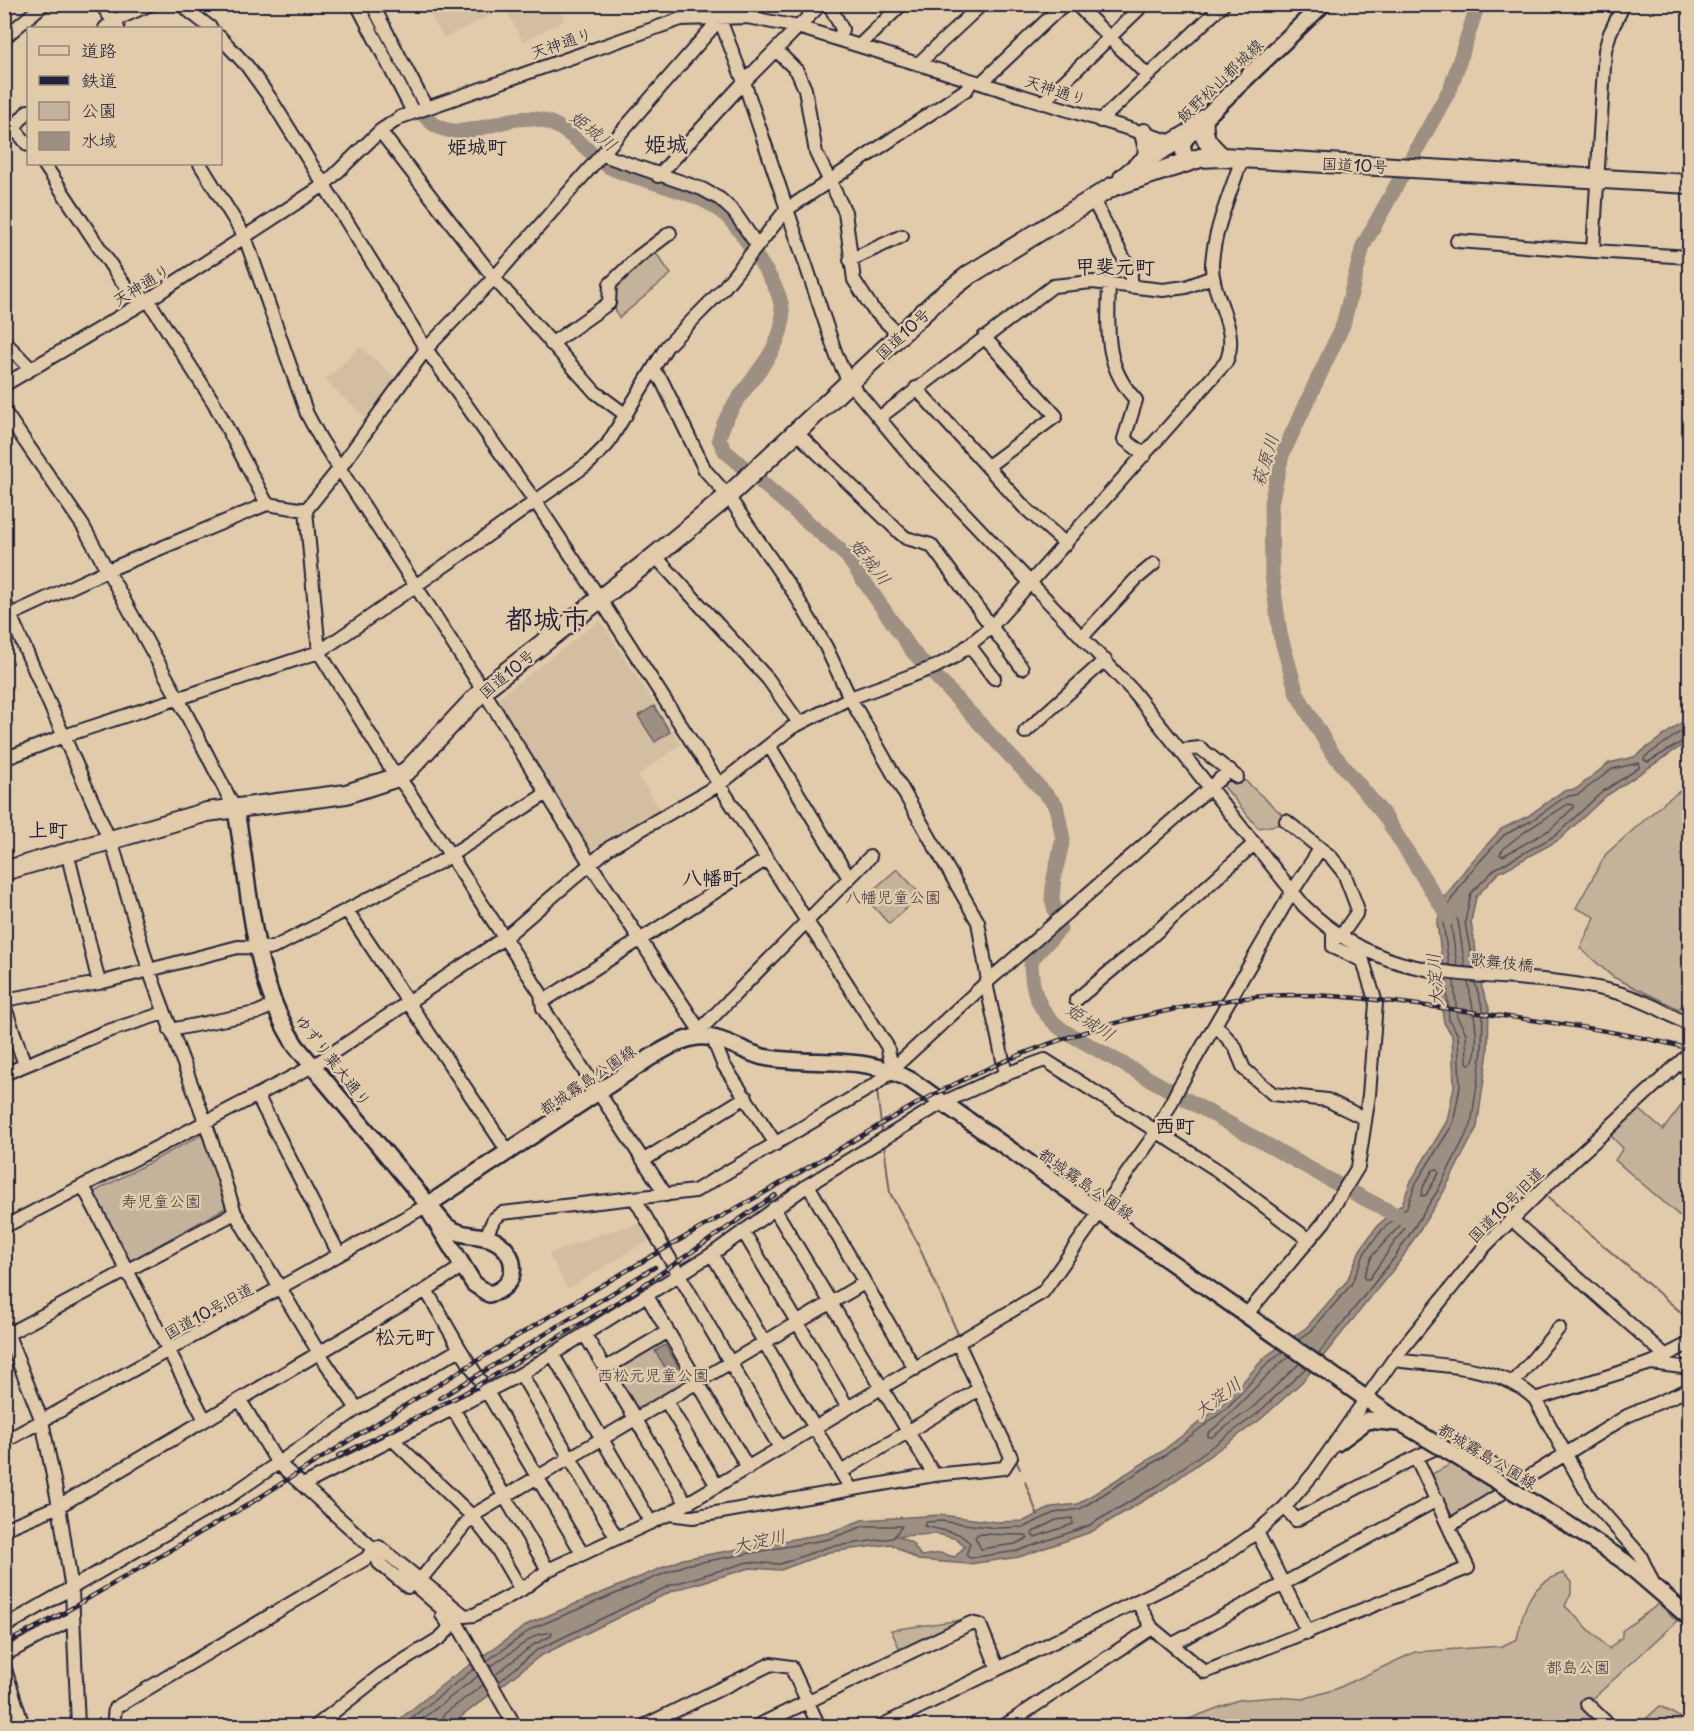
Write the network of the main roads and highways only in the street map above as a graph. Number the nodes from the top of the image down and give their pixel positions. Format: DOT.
graph roads {
  1 [pos="1323,4"];
  2 [pos="1204,119"];
  3 [pos="1144,133"];
  4 [pos="1180,138"];
  5 [pos="1222,157"];
  6 [pos="1146,159"];
  7 [pos="1186,163"];
  8 [pos="1689,184"];
  9 [pos="1112,187"];
  10 [pos="236,811"];
  11 [pos="111,846"];
  12 [pos="4,871"];
  13 [pos="4,883"];
  14 [pos="426,1206"];
  15 [pos="1401,1423"];
  16 [pos="1337,1443"];
  17 [pos="1689,1618"];
  1 -- 2 [label="main road, 飯野松山都城線"];
  2 -- 4 [label="main road, 飯野松山都城線"];
  2 -- 5 [label="highway"];
  3 -- 6 [label="highway"];
  4 -- 6 [label="highway"];
  4 -- 7 [label="main road, 飯野松山都城線"];
  5 -- 7 [label="highway, 国道10号"];
  5 -- 8 [label="highway, 国道10号"];
  6 -- 9 [label="highway"];
  7 -- 9 [label="highway, 国道10号"];
  9 -- 10 [label="highway, 国道10号"];
  10 -- 11 [label="highway, 国道10号"];
  10 -- 14 [label="main road, ゆずり葉大通り"];
  11 -- 12 [label="highway, 国道10号"];
  11 -- 13 [label="highway, 国道10号"];
  14 -- 14 [label="main road"];
  14 -- 15 [label="main road, 都城霧島公園線"];
  15 -- 16 [label="main road"];
  15 -- 17 [label="main road, 都城霧島公園線, bridge"];
}
